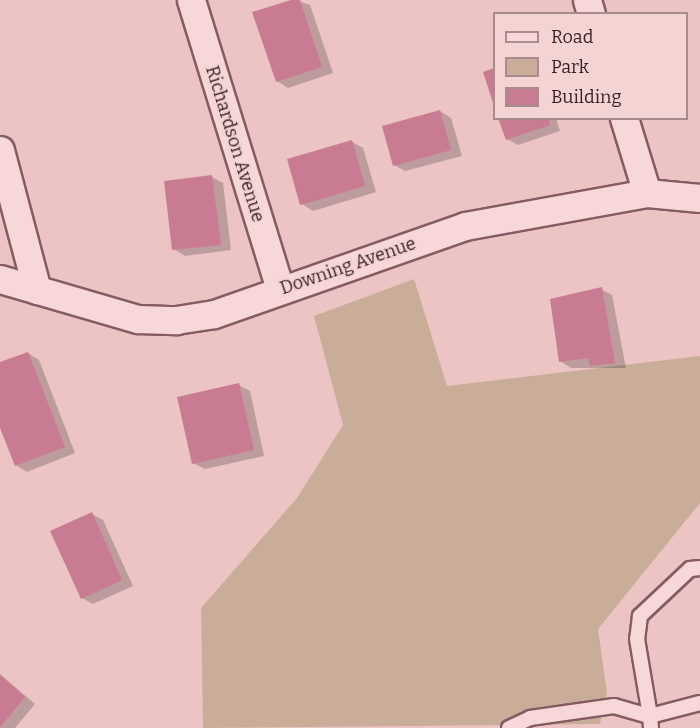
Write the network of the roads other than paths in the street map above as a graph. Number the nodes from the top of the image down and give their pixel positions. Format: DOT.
graph roads {
  1 [pos="190,0"];
  2 [pos="625,120"];
  3 [pos="0,150"];
  4 [pos="647,193"];
  5 [pos="700,198"];
  6 [pos="0,279"];
  7 [pos="280,289"];
  8 [pos="37,290"];
  9 [pos="700,568"];
  10 [pos="700,703"];
  11 [pos="650,722"];
  12 [pos="509,728"];
  1 -- 7 [label="street, Richardson Avenue"];
  2 -- 4 [label="street"];
  3 -- 8 [label="street"];
  4 -- 5 [label="street, Downing Avenue"];
  4 -- 7 [label="street, Downing Avenue"];
  6 -- 8 [label="street, Downing Avenue"];
  7 -- 8 [label="street, Downing Avenue"];
  9 -- 11 [label="lane"];
  10 -- 11 [label="lane"];
  11 -- 12 [label="lane"];
}
